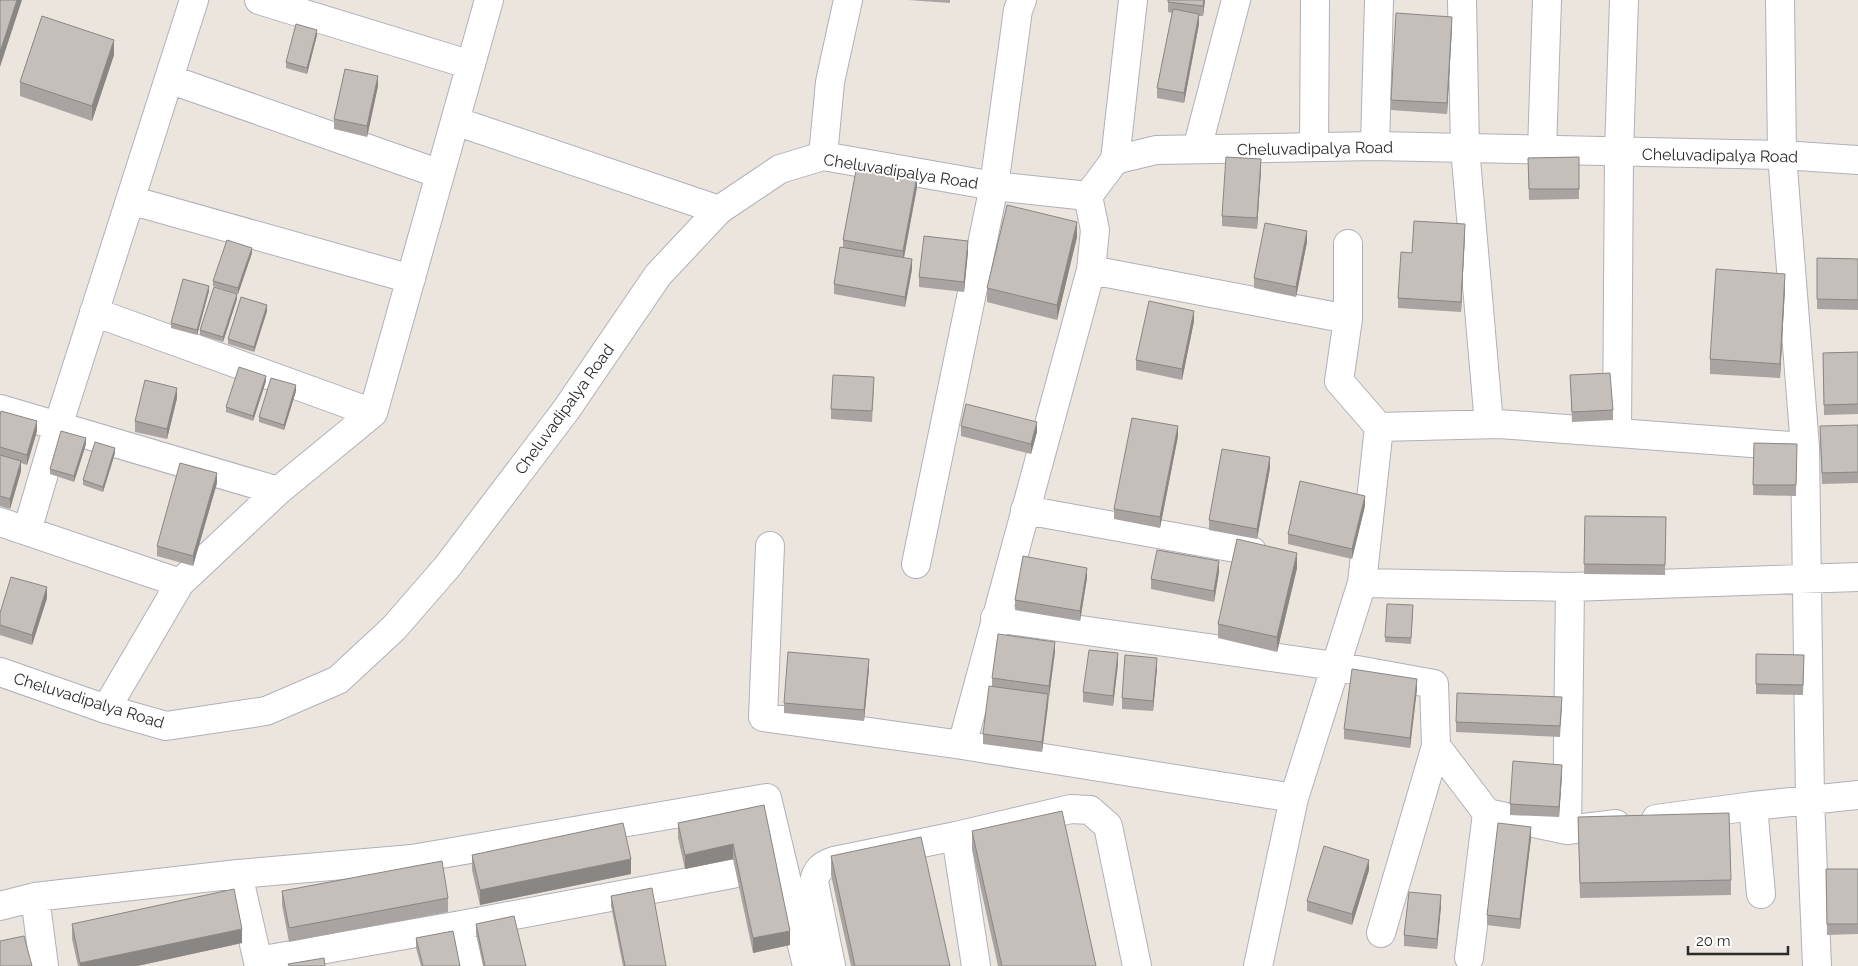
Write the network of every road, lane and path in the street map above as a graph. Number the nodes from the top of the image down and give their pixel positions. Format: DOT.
graph roads {
  1 [pos="194,0"];
  2 [pos="259,0"];
  3 [pos="488,0"];
  4 [pos="848,0"];
  5 [pos="1022,0"];
  6 [pos="1133,0"];
  7 [pos="1236,0"];
  8 [pos="1314,0"];
  9 [pos="1379,0"];
  10 [pos="1462,0"];
  11 [pos="1547,0"];
  12 [pos="1624,0"];
  13 [pos="1780,0"];
  14 [pos="471,65"];
  15 [pos="169,79"];
  16 [pos="455,121"];
  17 [pos="1375,146"];
  18 [pos="1314,147"];
  19 [pos="1464,148"];
  20 [pos="1197,149"];
  21 [pos="1542,150"];
  22 [pos="1619,152"];
  23 [pos="1782,155"];
  24 [pos="823,156"];
  25 [pos="1114,160"];
  26 [pos="1858,160"];
  27 [pos="440,174"];
  28 [pos="994,186"];
  29 [pos="1088,196"];
  30 [pos="130,200"];
  31 [pos="719,210"];
  32 [pos="1348,244"];
  33 [pos="1090,270"];
  34 [pos="411,279"];
  35 [pos="94,312"];
  36 [pos="1348,319"];
  37 [pos="0,409"];
  38 [pos="373,413"];
  39 [pos="1489,424"];
  40 [pos="58,426"];
  41 [pos="1379,427"];
  42 [pos="1617,433"];
  43 [pos="1805,447"];
  44 [pos="278,491"];
  45 [pos="1025,510"];
  46 [pos="0,522"];
  47 [pos="27,531"];
  48 [pos="770,546"];
  49 [pos="1252,551"];
  50 [pos="916,564"];
  51 [pos="1858,577"];
  52 [pos="1807,578"];
  53 [pos="180,582"];
  54 [pos="1362,583"];
  55 [pos="1570,587"];
  56 [pos="995,618"];
  57 [pos="1336,666"];
  58 [pos="0,672"];
  59 [pos="106,709"];
  60 [pos="962,745"];
  61 [pos="1436,746"];
  62 [pos="1858,795"];
  63 [pos="1294,798"];
  64 [pos="1810,800"];
  65 [pos="1753,806"];
  66 [pos="1487,814"];
  67 [pos="1567,830"];
  68 [pos="956,836"];
  69 [pos="238,874"];
  70 [pos="732,874"];
  71 [pos="1761,894"];
  72 [pos="36,898"];
  73 [pos="0,906"];
  74 [pos="462,925"];
  75 [pos="1381,933"];
  76 [pos="1469,958"];
  77 [pos="259,964"];
  78 [pos="44,966"];
  79 [pos="470,966"];
  80 [pos="808,966"];
  81 [pos="831,966"];
  82 [pos="976,966"];
  83 [pos="1137,966"];
  84 [pos="1258,966"];
  85 [pos="1818,966"];
  1 -- 15 [label="street"];
  2 -- 14 [label="street"];
  3 -- 14 [label="street"];
  4 -- 24 [label="street"];
  5 -- 28 [label="street"];
  6 -- 25 [label="street"];
  7 -- 20 [label="street"];
  8 -- 18 [label="street"];
  9 -- 17 [label="street"];
  10 -- 19 [label="street"];
  11 -- 21 [label="street"];
  12 -- 22 [label="street"];
  13 -- 23 [label="street"];
  14 -- 16 [label="street"];
  15 -- 27 [label="street"];
  15 -- 30 [label="street"];
  16 -- 27 [label="street"];
  16 -- 31 [label="street"];
  17 -- 18 [label="street, Cheluvadipalya Road"];
  17 -- 19 [label="street, Cheluvadipalya Road"];
  18 -- 20 [label="street, Cheluvadipalya Road"];
  19 -- 21 [label="street, Cheluvadipalya Road"];
  19 -- 39 [label="street"];
  20 -- 25 [label="street, Cheluvadipalya Road"];
  21 -- 22 [label="street, Cheluvadipalya Road"];
  22 -- 23 [label="street, Cheluvadipalya Road"];
  22 -- 42 [label="street"];
  23 -- 26 [label="street, Cheluvadipalya Road"];
  23 -- 43 [label="street"];
  24 -- 28 [label="street, Cheluvadipalya Road"];
  24 -- 31 [label="street, Cheluvadipalya Road"];
  25 -- 29 [label="street"];
  27 -- 34 [label="street"];
  28 -- 29 [label="street, Cheluvadipalya Road"];
  28 -- 50 [label="street"];
  29 -- 33 [label="street"];
  30 -- 34 [label="street"];
  30 -- 35 [label="street"];
  31 -- 59 [label="street, Cheluvadipalya Road"];
  32 -- 36 [label="street"];
  33 -- 36 [label="street"];
  33 -- 45 [label="street"];
  34 -- 38 [label="street"];
  35 -- 38 [label="street"];
  35 -- 40 [label="street"];
  36 -- 41 [label="street"];
  37 -- 40 [label="street"];
  38 -- 44 [label="street"];
  39 -- 41 [label="street"];
  39 -- 42 [label="street"];
  40 -- 44 [label="street"];
  40 -- 47 [label="street"];
  41 -- 54 [label="street"];
  42 -- 43 [label="street"];
  43 -- 52 [label="street"];
  44 -- 53 [label="street"];
  45 -- 49 [label="street"];
  45 -- 56 [label="street"];
  46 -- 47 [label="street"];
  47 -- 53 [label="street"];
  48 -- 60 [label="street"];
  51 -- 52 [label="street"];
  52 -- 55 [label="street"];
  52 -- 64 [label="street"];
  53 -- 59 [label="street"];
  54 -- 55 [label="street"];
  54 -- 57 [label="street"];
  55 -- 67 [label="street"];
  56 -- 57 [label="street"];
  56 -- 60 [label="street"];
  57 -- 61 [label="street"];
  57 -- 63 [label="street"];
  58 -- 59 [label="street, Cheluvadipalya Road"];
  60 -- 63 [label="street"];
  61 -- 66 [label="street"];
  61 -- 75 [label="street"];
  62 -- 64 [label="street"];
  63 -- 84 [label="street"];
  64 -- 65 [label="street"];
  64 -- 85 [label="street"];
  65 -- 67 [label="street"];
  65 -- 71 [label="street"];
  66 -- 67 [label="street"];
  66 -- 76 [label="street"];
  68 -- 81 [label="street"];
  68 -- 82 [label="street"];
  68 -- 83 [label="street"];
  69 -- 72 [label="street"];
  69 -- 77 [label="street"];
  69 -- 80 [label="street"];
  70 -- 74 [label="street"];
  72 -- 73 [label="street"];
  72 -- 78 [label="street"];
  74 -- 77 [label="street"];
  74 -- 79 [label="street"];
}
